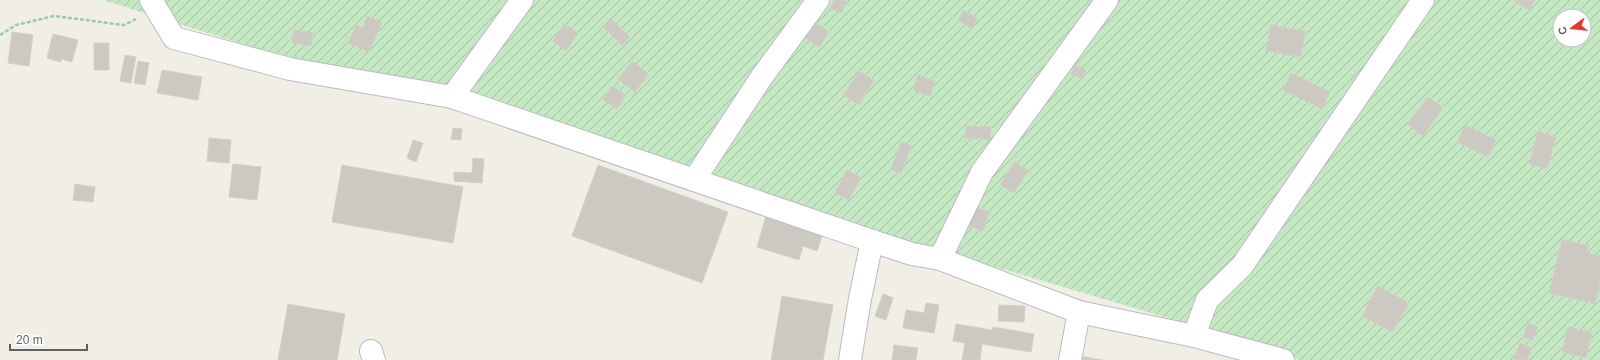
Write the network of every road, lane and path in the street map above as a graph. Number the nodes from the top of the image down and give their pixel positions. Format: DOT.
graph roads {
  1 [pos="522,0"];
  2 [pos="818,0"];
  3 [pos="1107,0"];
  4 [pos="1423,0"];
  5 [pos="146,8"];
  6 [pos="0,36"];
  7 [pos="452,97"];
  8 [pos="694,180"];
  9 [pos="872,241"];
  10 [pos="940,259"];
  11 [pos="1079,312"];
  12 [pos="1194,336"];
  13 [pos="850,360"];
  14 [pos="1070,360"];
  15 [pos="1283,360"];
  1 -- 7 [label="street"];
  2 -- 8 [label="street"];
  3 -- 10 [label="street"];
  4 -- 12 [label="street"];
  5 -- 6 [label="path"];
  5 -- 7 [label="street"];
  7 -- 8 [label="street"];
  8 -- 9 [label="street"];
  9 -- 10 [label="street"];
  9 -- 13 [label="street"];
  10 -- 11 [label="street"];
  11 -- 12 [label="street"];
  11 -- 14 [label="street"];
  12 -- 15 [label="street"];
}
